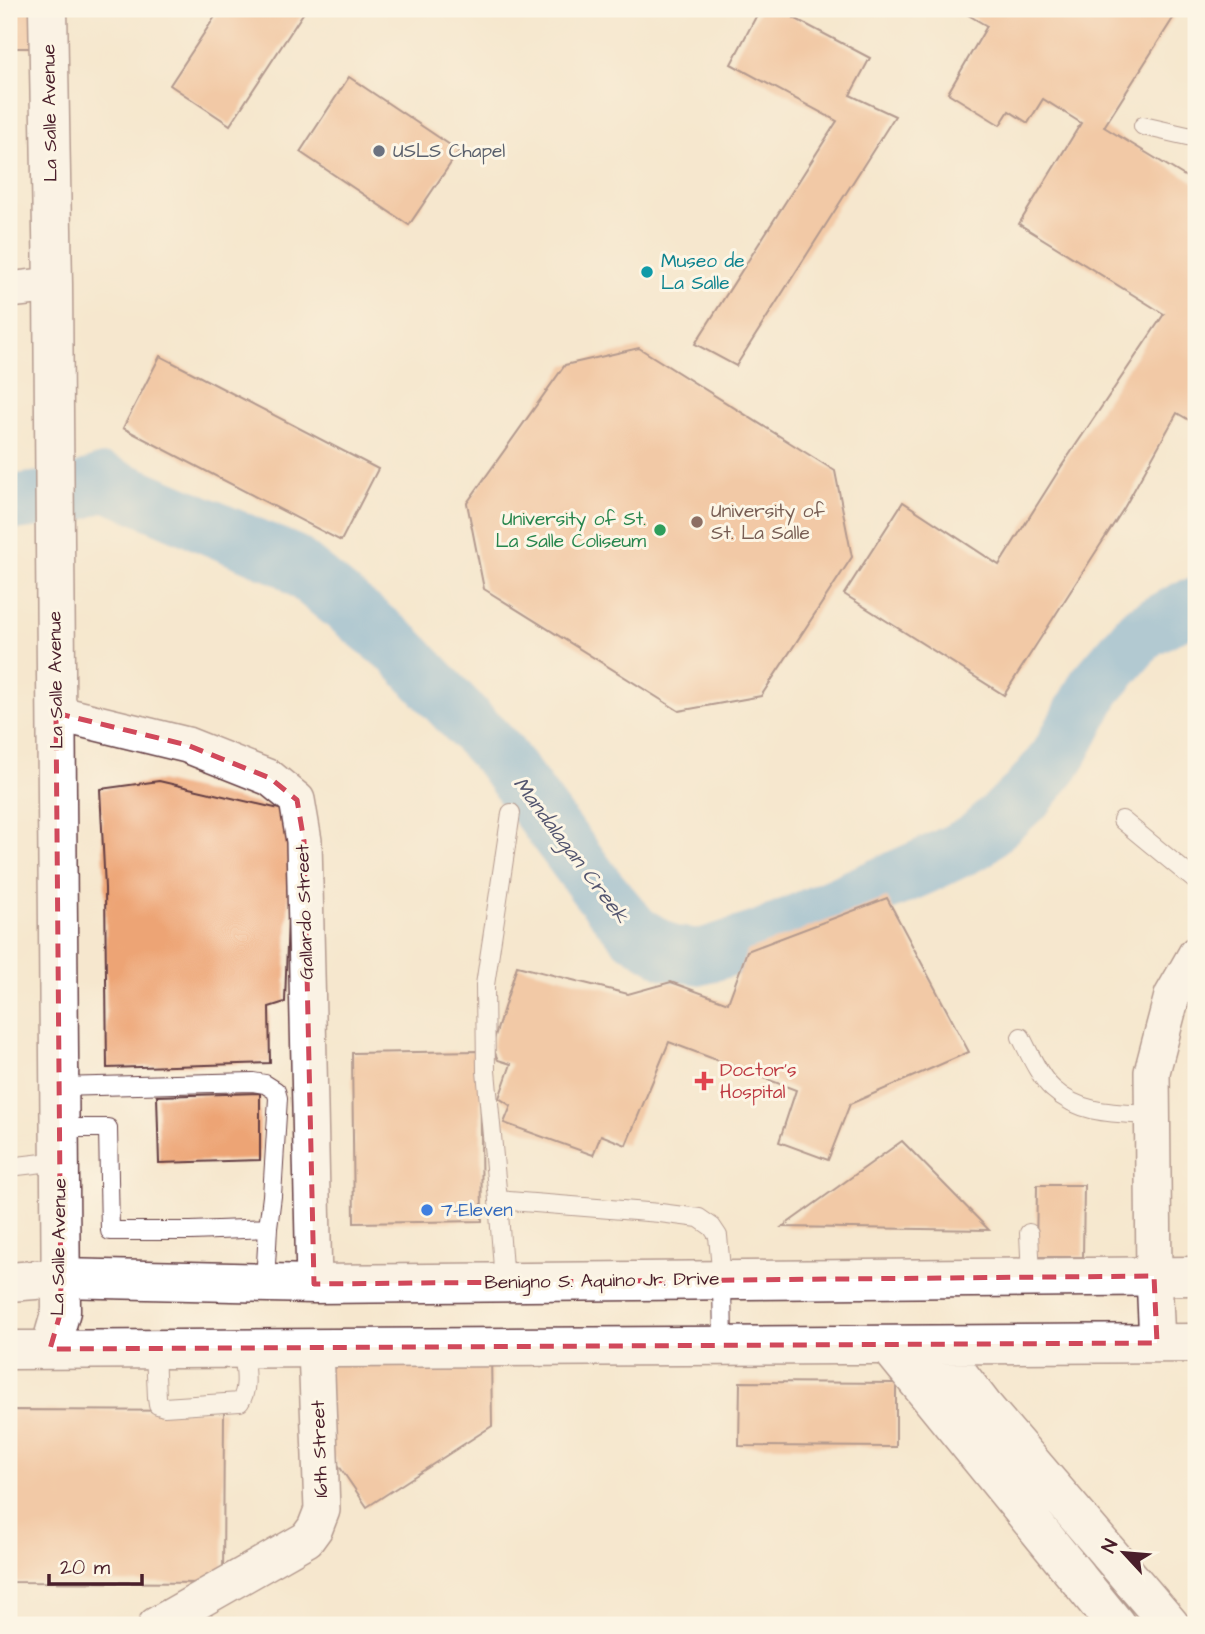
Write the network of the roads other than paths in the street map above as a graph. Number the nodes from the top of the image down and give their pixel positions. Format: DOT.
graph roads {
  1 [pos="48,9"];
  2 [pos="1143,126"];
  3 [pos="1196,138"];
  4 [pos="53,285"];
  5 [pos="9,290"];
  6 [pos="56,713"];
  7 [pos="511,813"];
  8 [pos="1122,820"];
  9 [pos="1196,881"];
  10 [pos="1196,954"];
  11 [pos="1021,1038"];
  12 [pos="60,1087"];
  13 [pos="1153,1115"];
  14 [pos="60,1144"];
  15 [pos="9,1167"];
  16 [pos="498,1200"];
  17 [pos="268,1228"];
  18 [pos="1029,1233"];
  19 [pos="1154,1276"];
  20 [pos="1196,1276"];
  21 [pos="61,1278"];
  22 [pos="1031,1278"];
  23 [pos="722,1280"];
  24 [pos="9,1282"];
  25 [pos="503,1282"];
  26 [pos="265,1283"];
  27 [pos="314,1284"];
  28 [pos="1157,1343"];
  29 [pos="1196,1343"];
  30 [pos="889,1346"];
  31 [pos="937,1346"];
  32 [pos="723,1347"];
  33 [pos="50,1349"];
  34 [pos="243,1349"];
  35 [pos="316,1349"];
  36 [pos="9,1350"];
  37 [pos="155,1350"];
  38 [pos="1104,1617"];
  39 [pos="156,1625"];
  40 [pos="1170,1625"];
  1 -- 4 [label="main road, La Salle Avenue"];
  2 -- 3 [label="lane"];
  4 -- 5 [label="street"];
  4 -- 6 [label="main road, La Salle Avenue"];
  6 -- 12 [label="main road, La Salle Avenue"];
  6 -- 27 [label="street, Gallardo Street"];
  7 -- 16 [label="lane"];
  8 -- 9 [label="lane"];
  10 -- 13 [label="street"];
  11 -- 13 [label="lane"];
  12 -- 14 [label="main road, La Salle Avenue"];
  12 -- 17 [label="lane"];
  13 -- 19 [label="street"];
  14 -- 15 [label="lane"];
  14 -- 17 [label="lane"];
  14 -- 21 [label="main road, La Salle Avenue"];
  16 -- 23 [label="lane"];
  16 -- 25 [label="lane"];
  17 -- 26 [label="lane"];
  18 -- 22 [label="lane"];
  19 -- 20 [label="main road, Benigno S. Aquino Jr. Drive"];
  19 -- 22 [label="main road, Benigno S. Aquino Jr. Drive"];
  19 -- 28 [label="street"];
  21 -- 24 [label="main road, Benigno S. Aquino Jr. Drive"];
  21 -- 26 [label="main road, Benigno S. Aquino Jr. Drive"];
  21 -- 33 [label="main road, La Salle Avenue"];
  22 -- 23 [label="main road, Benigno S. Aquino Jr. Drive"];
  23 -- 25 [label="main road, Benigno S. Aquino Jr. Drive"];
  23 -- 32 [label="lane"];
  25 -- 27 [label="main road, Benigno S. Aquino Jr. Drive"];
  26 -- 27 [label="main road, Benigno S. Aquino Jr. Drive"];
  28 -- 29 [label="main road"];
  28 -- 31 [label="main road"];
  30 -- 31 [label="main road"];
  30 -- 32 [label="main road"];
  30 -- 38 [label="main road"];
  31 -- 40 [label="main road"];
  32 -- 35 [label="main road"];
  33 -- 36 [label="main road"];
  33 -- 37 [label="main road"];
  34 -- 35 [label="main road"];
  34 -- 37 [label="main road"];
  34 -- 37 [label="lane"];
  35 -- 39 [label="street, 16th Street"];
}
